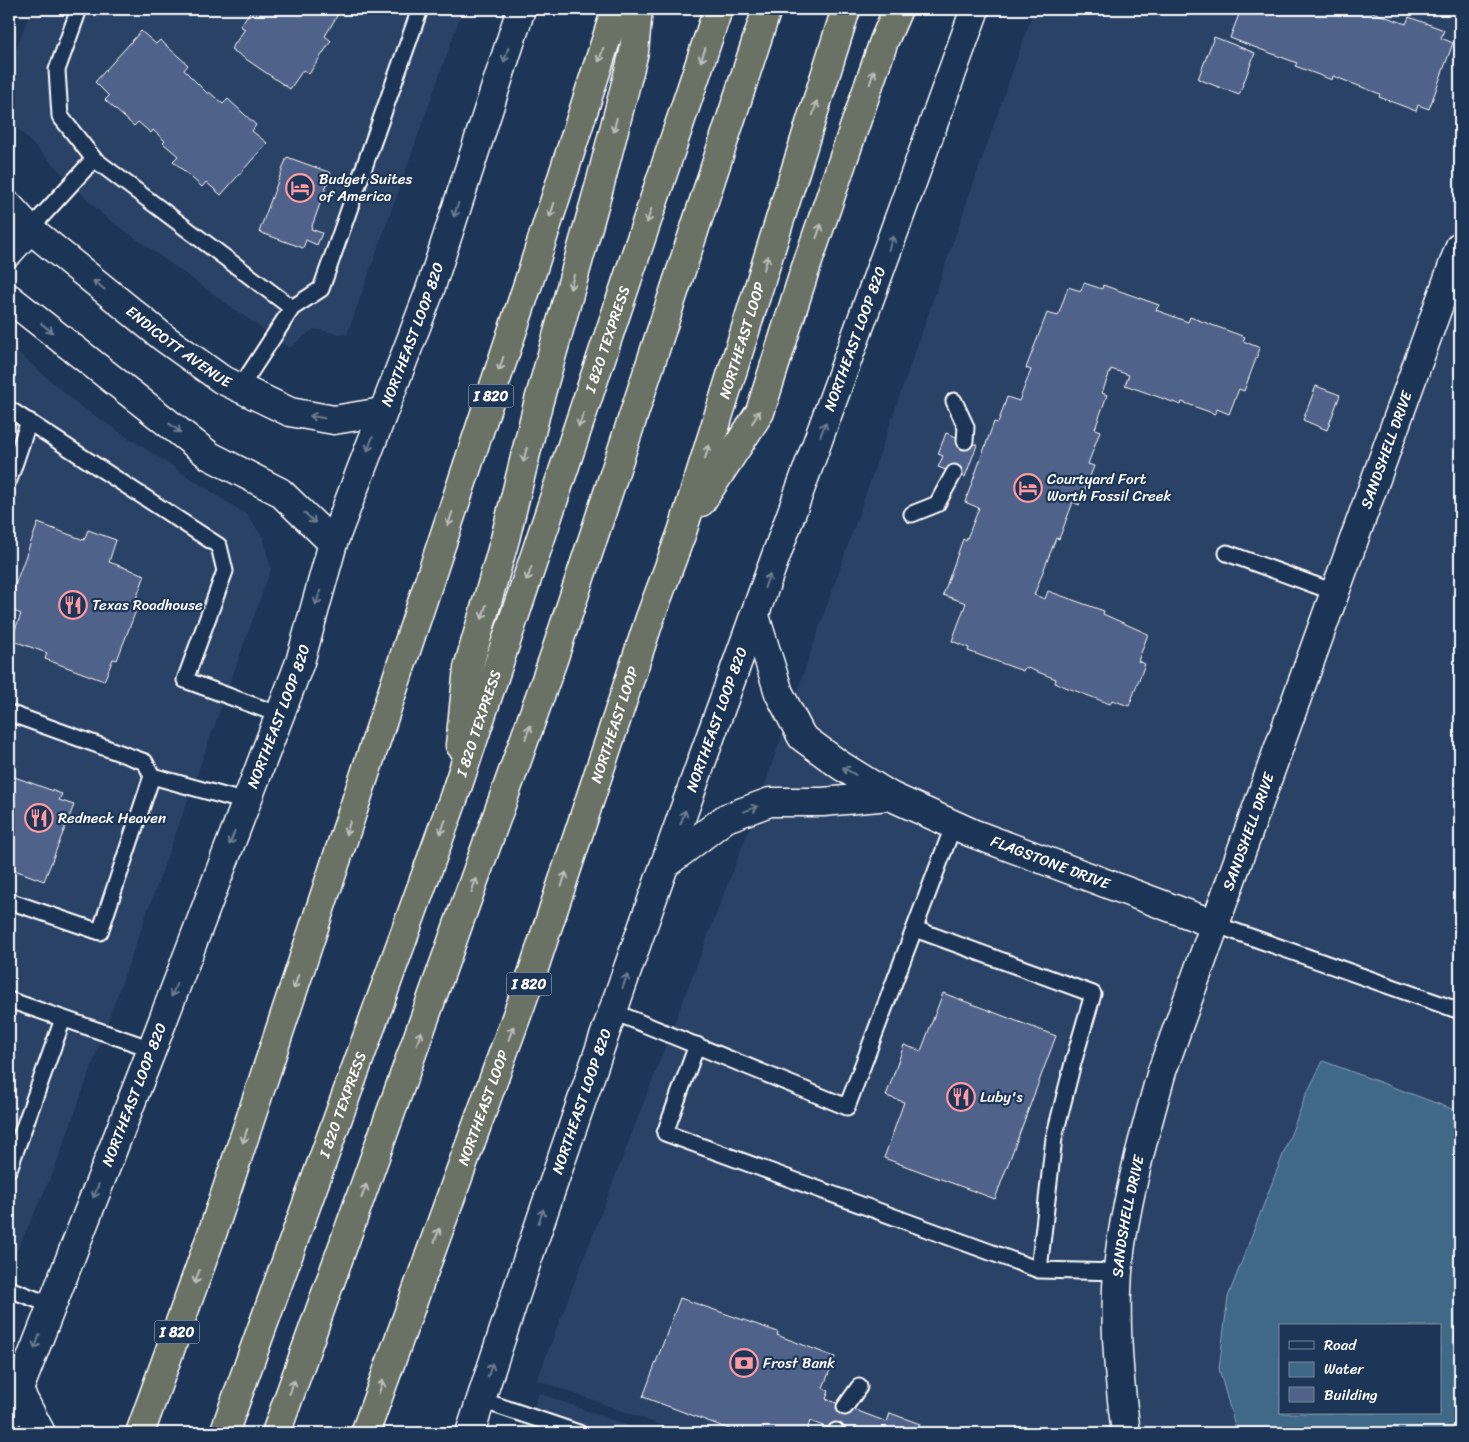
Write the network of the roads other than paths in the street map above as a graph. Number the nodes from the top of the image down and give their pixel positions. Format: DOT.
graph roads {
  1 [pos="79,9"];
  2 [pos="420,9"];
  3 [pos="521,9"];
  4 [pos="616,9"];
  5 [pos="638,9"];
  6 [pos="718,9"];
  7 [pos="768,9"];
  8 [pos="846,9"];
  9 [pos="898,9"];
  10 [pos="976,9"];
  11 [pos="94,159"];
  12 [pos="9,206"];
  13 [pos="30,230"];
  14 [pos="1460,246"];
  15 [pos="9,252"];
  16 [pos="9,298"];
  17 [pos="292,308"];
  18 [pos="240,388"];
  19 [pos="954,400"];
  20 [pos="9,408"];
  21 [pos="382,412"];
  22 [pos="29,422"];
  23 [pos="965,441"];
  24 [pos="954,473"];
  25 [pos="9,480"];
  26 [pos="912,514"];
  27 [pos="682,532"];
  28 [pos="333,542"];
  29 [pos="1227,553"];
  30 [pos="1334,592"];
  31 [pos="754,616"];
  32 [pos="9,713"];
  33 [pos="280,715"];
  34 [pos="152,776"];
  35 [pos="890,796"];
  36 [pos="454,797"];
  37 [pos="246,802"];
  38 [pos="954,824"];
  39 [pos="667,863"];
  40 [pos="9,901"];
  41 [pos="1214,924"];
  42 [pos="915,929"];
  43 [pos="9,1000"];
  44 [pos="1460,1010"];
  45 [pos="614,1012"];
  46 [pos="63,1019"];
  47 [pos="697,1045"];
  48 [pos="152,1049"];
  49 [pos="9,1169"];
  50 [pos="1039,1270"];
  51 [pos="1119,1272"];
  52 [pos="9,1289"];
  53 [pos="51,1305"];
  54 [pos="859,1387"];
  55 [pos="481,1400"];
  56 [pos="14,1403"];
  57 [pos="845,1407"];
  58 [pos="42,1433"];
  59 [pos="140,1433"];
  60 [pos="224,1433"];
  61 [pos="276,1433"];
  62 [pos="365,1433"];
  63 [pos="470,1433"];
  64 [pos="579,1433"];
  65 [pos="1126,1433"];
  1 -- 11 [label="lane"];
  2 -- 17 [label="lane"];
  3 -- 21 [label="main road, NORTHEAST LOOP 820, one-way"];
  4 -- 59 [label="highway, I 820, one-way"];
  5 -- 36 [label="highway, one-way"];
  6 -- 36 [label="highway, I 820 TEXPRESS, one-way"];
  61 -- 7 [label="highway, one-way"];
  27 -- 8 [label="highway, NORTHEAST LOOP / I 820, one-way"];
  27 -- 9 [label="highway, one-way"];
  31 -- 10 [label="main road, NORTHEAST LOOP 820, one-way"];
  11 -- 13 [label="lane"];
  11 -- 17 [label="lane"];
  12 -- 13 [label="main road, ENDICOTT AVENUE"];
  13 -- 15 [label="main road"];
  18 -- 13 [label="main road, ENDICOTT AVENUE, one-way"];
  14 -- 30 [label="main road, SANDSHELL DRIVE"];
  16 -- 28 [label="main road, one-way"];
  17 -- 18 [label="lane"];
  21 -- 18 [label="main road, ENDICOTT AVENUE, one-way"];
  19 -- 23 [label="lane"];
  20 -- 22 [label="lane"];
  21 -- 28 [label="main road, NORTHEAST LOOP 820, one-way"];
  22 -- 25 [label="lane"];
  22 -- 33 [label="lane"];
  24 -- 26 [label="lane"];
  62 -- 27 [label="highway, NORTHEAST LOOP / I 820, one-way"];
  28 -- 33 [label="main road, NORTHEAST LOOP 820, one-way"];
  29 -- 30 [label="lane"];
  30 -- 41 [label="main road, SANDSHELL DRIVE"];
  35 -- 31 [label="main road, FLAGSTONE DRIVE, one-way"];
  39 -- 31 [label="main road, NORTHEAST LOOP 820, one-way"];
  32 -- 34 [label="lane"];
  33 -- 37 [label="main road, NORTHEAST LOOP 820"];
  34 -- 37 [label="lane"];
  34 -- 40 [label="lane"];
  35 -- 38 [label="main road, FLAGSTONE DRIVE"];
  39 -- 35 [label="main road, FLAGSTONE DRIVE, one-way"];
  36 -- 60 [label="highway, I 820 TEXPRESS, one-way"];
  37 -- 48 [label="main road, NORTHEAST LOOP 820, one-way"];
  38 -- 41 [label="main road, FLAGSTONE DRIVE"];
  38 -- 42 [label="lane"];
  45 -- 39 [label="main road, NORTHEAST LOOP 820, one-way"];
  41 -- 44 [label="lane"];
  41 -- 51 [label="main road, SANDSHELL DRIVE"];
  42 -- 47 [label="lane"];
  42 -- 50 [label="lane"];
  43 -- 46 [label="lane"];
  45 -- 47 [label="lane"];
  55 -- 45 [label="main road, NORTHEAST LOOP 820, one-way"];
  46 -- 48 [label="lane"];
  46 -- 49 [label="lane"];
  47 -- 50 [label="lane"];
  48 -- 53 [label="main road, NORTHEAST LOOP 820, one-way"];
  50 -- 51 [label="lane"];
  51 -- 65 [label="main road, SANDSHELL DRIVE"];
  52 -- 53 [label="lane"];
  53 -- 56 [label="main road, NORTHEAST LOOP 820, one-way"];
  54 -- 57 [label="lane"];
  55 -- 63 [label="main road, NORTHEAST LOOP 820"];
  55 -- 64 [label="lane"];
  56 -- 58 [label="main road"];
}
